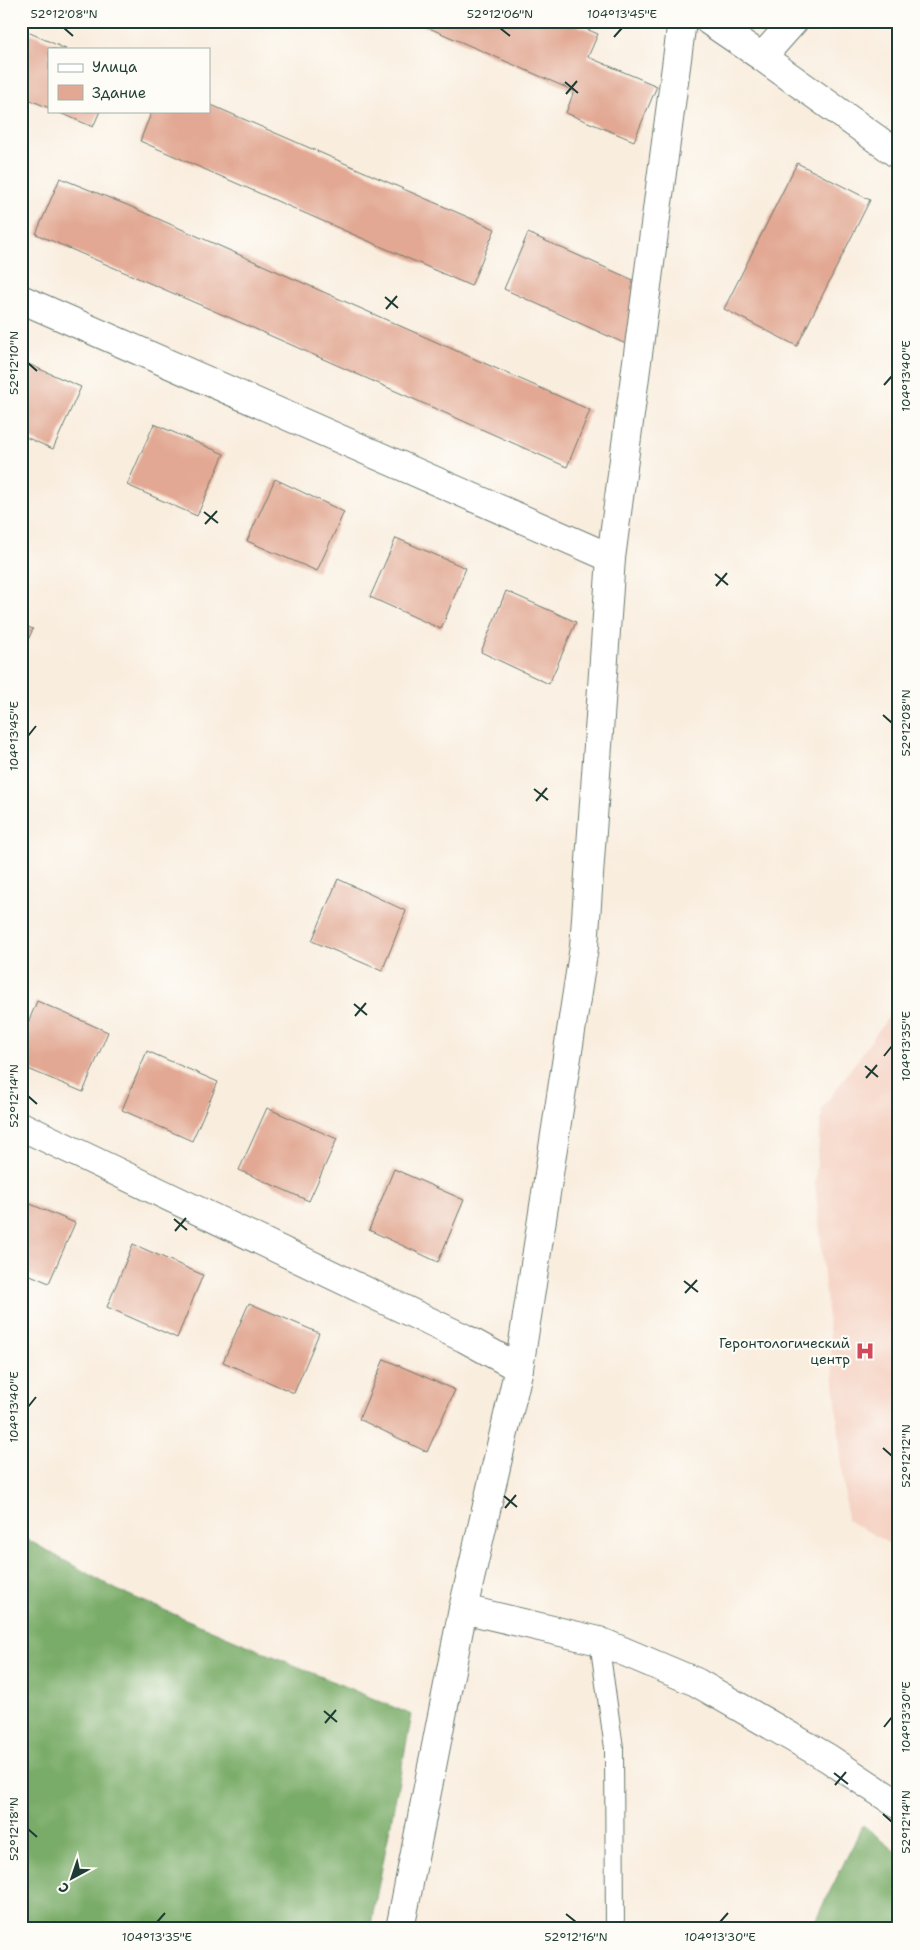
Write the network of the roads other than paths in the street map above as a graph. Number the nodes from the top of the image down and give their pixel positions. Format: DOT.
graph roads {
  1 [pos="682,21"];
  2 [pos="708,21"];
  3 [pos="794,21"];
  4 [pos="762,57"];
  5 [pos="899,155"];
  6 [pos="21,299"];
  7 [pos="611,558"];
  8 [pos="21,1126"];
  9 [pos="519,1368"];
  10 [pos="463,1609"];
  11 [pos="599,1641"];
  12 [pos="899,1805"];
  13 [pos="400,1929"];
  14 [pos="615,1929"];
  1 -- 7 [label="street"];
  2 -- 4 [label="street"];
  3 -- 4 [label="street"];
  4 -- 5 [label="street"];
  6 -- 7 [label="street"];
  7 -- 9 [label="street"];
  8 -- 9 [label="street"];
  9 -- 10 [label="street"];
  10 -- 11 [label="street"];
  10 -- 13 [label="street"];
  11 -- 12 [label="street"];
  11 -- 14 [label="lane"];
}
